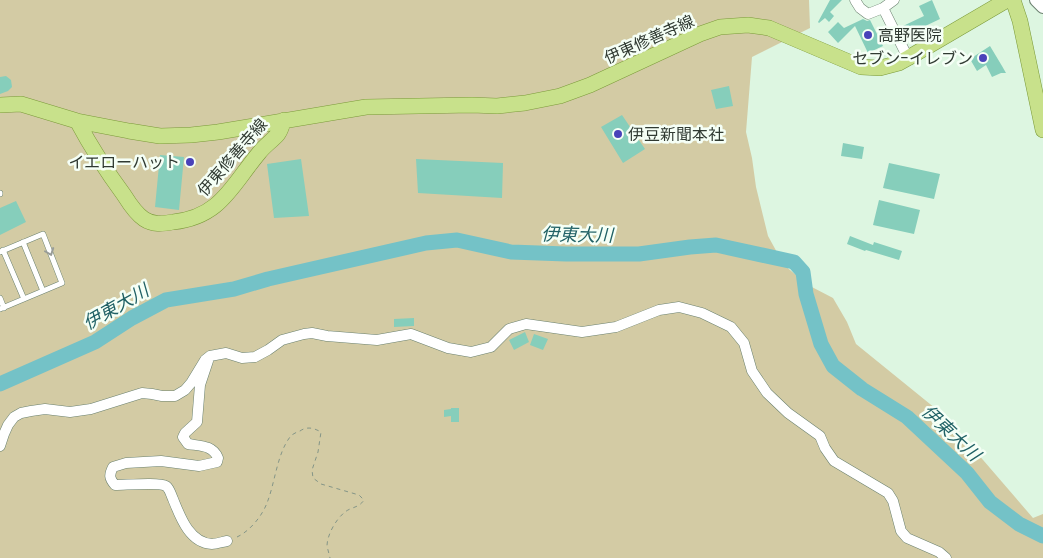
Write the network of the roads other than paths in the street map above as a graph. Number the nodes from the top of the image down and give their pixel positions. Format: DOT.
graph roads {
  1 [pos="854,0"];
  2 [pos="894,0"];
  3 [pos="1007,0"];
  4 [pos="1013,0"];
  5 [pos="1036,0"];
  6 [pos="1043,7"];
  7 [pos="883,8"];
  8 [pos="908,58"];
  9 [pos="0,105"];
  10 [pos="284,120"];
  11 [pos="77,121"];
  12 [pos="1043,130"];
  13 [pos="23,242"];
  14 [pos="2,251"];
  15 [pos="43,291"];
  16 [pos="0,298"];
  17 [pos="24,299"];
  18 [pos="2,308"];
  19 [pos="210,356"];
  20 [pos="0,446"];
  21 [pos="227,541"];
  22 [pos="946,558"];
  1 -- 7 [label="street"];
  2 -- 7 [label="street"];
  3 -- 8 [label="main road, 伊東修善寺線"];
  4 -- 12 [label="main road"];
  5 -- 6 [label="street"];
  7 -- 8 [label="street"];
  8 -- 10 [label="main road, 伊東修善寺線"];
  9 -- 11 [label="main road, 伊東修善寺線"];
  10 -- 11 [label="main road, 伊東修善寺線"];
  10 -- 11 [label="main road, 伊東修善寺線"];
  13 -- 14 [label="lane"];
  13 -- 15 [label="lane"];
  13 -- 15 [label="lane, one-way"];
  14 -- 17 [label="lane"];
  15 -- 17 [label="lane"];
  16 -- 18 [label="lane"];
  17 -- 18 [label="lane"];
  19 -- 20 [label="street"];
  19 -- 21 [label="street"];
  19 -- 22 [label="street"];
}
